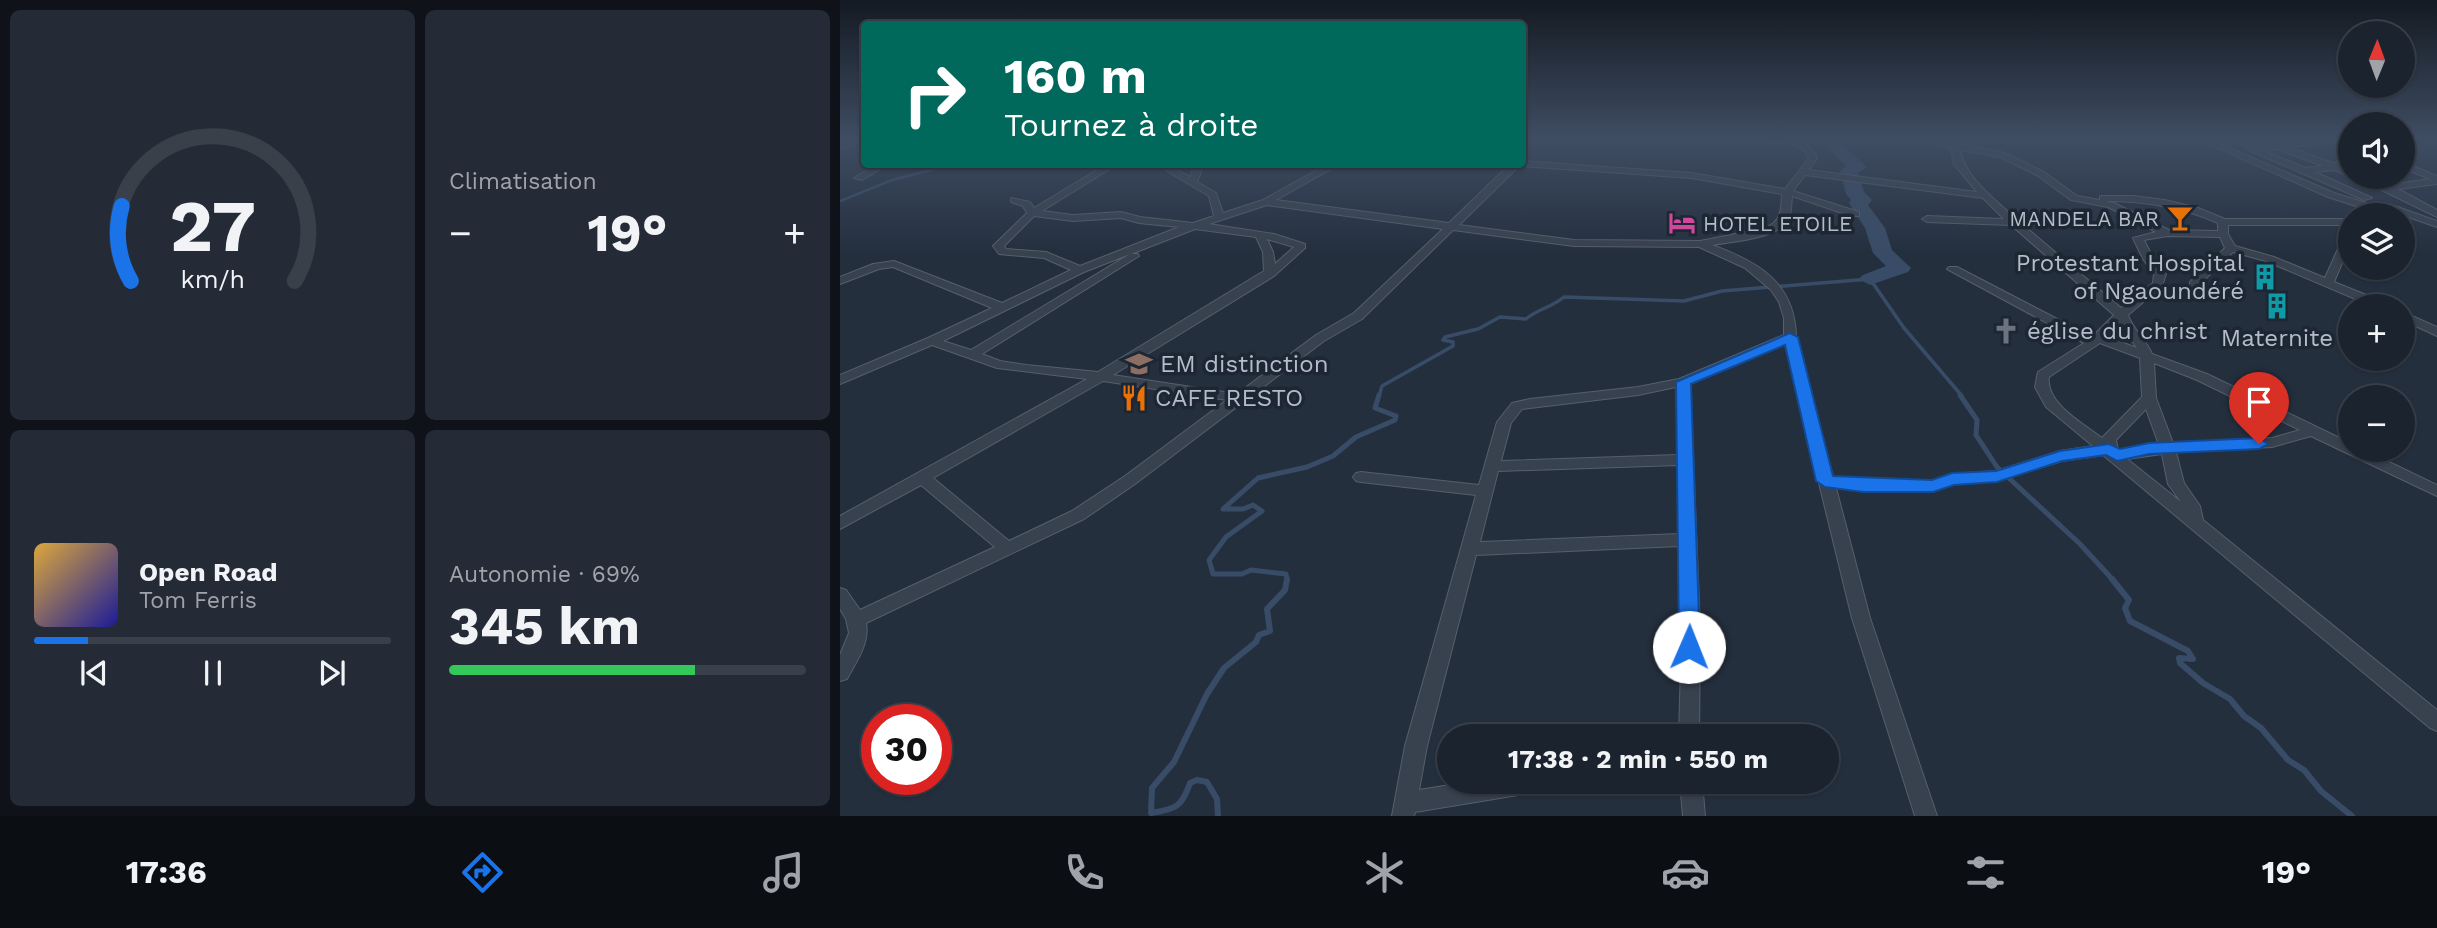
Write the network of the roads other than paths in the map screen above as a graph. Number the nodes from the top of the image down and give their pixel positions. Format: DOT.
graph roads {
  1 [pos="1094,177"];
  2 [pos="1183,177"];
  3 [pos="1194,177"];
  4 [pos="1311,177"];
  5 [pos="1502,177"];
  6 [pos="1684,177"];
  7 [pos="1798,177"];
  8 [pos="1836,177"];
  9 [pos="1970,177"];
  10 [pos="2045,177"];
  11 [pos="2290,177"];
  12 [pos="2318,177"];
  13 [pos="2437,180"];
  14 [pos="1192,183"];
  15 [pos="2415,184"];
  16 [pos="2390,189"];
  17 [pos="1787,193"];
  18 [pos="2331,195"];
  19 [pos="1988,196"];
  20 [pos="1014,200"];
  21 [pos="2097,200"];
  22 [pos="1266,201"];
  23 [pos="2339,203"];
  24 [pos="2356,203"];
  25 [pos="1032,213"];
  26 [pos="1855,214"];
  27 [pos="2437,214"];
  28 [pos="1219,217"];
  29 [pos="1927,219"];
  30 [pos="2015,222"];
  31 [pos="2042,223"];
  32 [pos="2338,223"];
  33 [pos="2415,223"];
  34 [pos="1193,226"];
  35 [pos="1450,227"];
  36 [pos="2437,227"];
  37 [pos="2223,228"];
  38 [pos="1178,231"];
  39 [pos="2167,233"];
  40 [pos="1260,235"];
  41 [pos="1700,244"];
  42 [pos="2231,248"];
  43 [pos="2338,260"];
  44 [pos="1953,269"];
  45 [pos="1080,270"];
  46 [pos="1270,274"];
  47 [pos="840,281"];
  48 [pos="2328,283"];
  49 [pos="2194,284"];
  50 [pos="2354,294"];
  51 [pos="1001,307"];
  52 [pos="2122,315"];
  53 [pos="2415,322"];
  54 [pos="2437,332"];
  55 [pos="1790,337"];
  56 [pos="2096,340"];
  57 [pos="932,341"];
  58 [pos="972,355"];
  59 [pos="2146,357"];
  60 [pos="1097,376"];
  61 [pos="840,380"];
  62 [pos="1684,382"];
  63 [pos="1239,398"];
  64 [pos="2149,398"];
  65 [pos="2310,431"];
  66 [pos="2338,443"];
  67 [pos="2168,447"];
  68 [pos="2113,452"];
  69 [pos="1686,460"];
  70 [pos="2378,462"];
  71 [pos="1492,466"];
  72 [pos="1361,477"];
  73 [pos="922,478"];
  74 [pos="1825,481"];
  75 [pos="1484,491"];
  76 [pos="2437,491"];
  77 [pos="2196,520"];
  78 [pos="840,523"];
  79 [pos="1686,540"];
  80 [pos="1008,549"];
  81 [pos="1469,550"];
  82 [pos="840,595"];
  83 [pos="858,619"];
  84 [pos="840,672"];
  85 [pos="2437,722"];
  86 [pos="1689,724"];
  87 [pos="1478,794"];
  88 [pos="1692,794"];
  89 [pos="1404,809"];
  90 [pos="1694,816"];
  91 [pos="1926,816"];
  1 -- 25 [label="street"];
  2 -- 14 [label="street"];
  3 -- 14 [label="street"];
  4 -- 22 [label="street"];
  5 -- 35 [label="street"];
  6 -- 17 [label="street"];
  7 -- 17 [label="street"];
  8 -- 19 [label="street"];
  9 -- 19 [label="street"];
  10 -- 21 [label="street"];
  11 -- 18 [label="street"];
  12 -- 36 [label="street"];
  13 -- 15 [label="street"];
  14 -- 28 [label="street"];
  16 -- 27 [label="street"];
  17 -- 26 [label="street"];
  17 -- 41 [label="street"];
  18 -- 23 [label="street"];
  18 -- 24 [label="street"];
  19 -- 30 [label="street"];
  20 -- 25 [label="street"];
  21 -- 37 [label="street"];
  21 -- 39 [label="street"];
  22 -- 28 [label="street"];
  22 -- 35 [label="street"];
  25 -- 34 [label="street"];
  25 -- 45 [label="street"];
  28 -- 34 [label="street"];
  29 -- 30 [label="street"];
  30 -- 31 [label="street"];
  30 -- 52 [label="street"];
  32 -- 37 [label="street"];
  33 -- 36 [label="street"];
  34 -- 38 [label="street"];
  34 -- 40 [label="street"];
  35 -- 41 [label="street"];
  35 -- 63 [label="street"];
  37 -- 39 [label="street"];
  37 -- 42 [label="street"];
  38 -- 45 [label="street"];
  38 -- 58 [label="street"];
  39 -- 52 [label="street"];
  40 -- 46 [label="street"];
  40 -- 46 [label="street"];
  41 -- 55 [label="street"];
  42 -- 48 [label="street"];
  42 -- 49 [label="street"];
  43 -- 48 [label="street"];
  44 -- 56 [label="street"];
  45 -- 51 [label="street"];
  46 -- 60 [label="street"];
  47 -- 51 [label="street"];
  48 -- 50 [label="street"];
  51 -- 57 [label="street"];
  52 -- 56 [label="street"];
  52 -- 59 [label="street"];
  53 -- 54 [label="street"];
  55 -- 62 [label="street"];
  55 -- 74 [label="street"];
  56 -- 59 [label="street"];
  56 -- 68 [label="street"];
  57 -- 58 [label="street"];
  57 -- 61 [label="street"];
  58 -- 60 [label="street"];
  59 -- 64 [label="street"];
  59 -- 65 [label="street"];
  60 -- 63 [label="street"];
  60 -- 73 [label="street"];
  62 -- 69 [label="street"];
  62 -- 71 [label="street"];
  63 -- 80 [label="street"];
  64 -- 67 [label="street"];
  64 -- 68 [label="street"];
  65 -- 66 [label="street"];
  65 -- 67 [label="street"];
  67 -- 68 [label="street"];
  67 -- 77 [label="street"];
  68 -- 74 [label="street"];
  68 -- 77 [label="street"];
  69 -- 71 [label="street"];
  69 -- 79 [label="street"];
  70 -- 76 [label="street"];
  71 -- 75 [label="street"];
  72 -- 75 [label="street"];
  73 -- 78 [label="street"];
  73 -- 80 [label="street"];
  74 -- 91 [label="street"];
  75 -- 81 [label="street"];
  77 -- 85 [label="street"];
  79 -- 81 [label="street"];
  79 -- 86 [label="street"];
  80 -- 83 [label="street"];
  81 -- 89 [label="street"];
  82 -- 83 [label="street"];
  83 -- 84 [label="street"];
  87 -- 89 [label="street"];
  88 -- 90 [label="street"];
}
